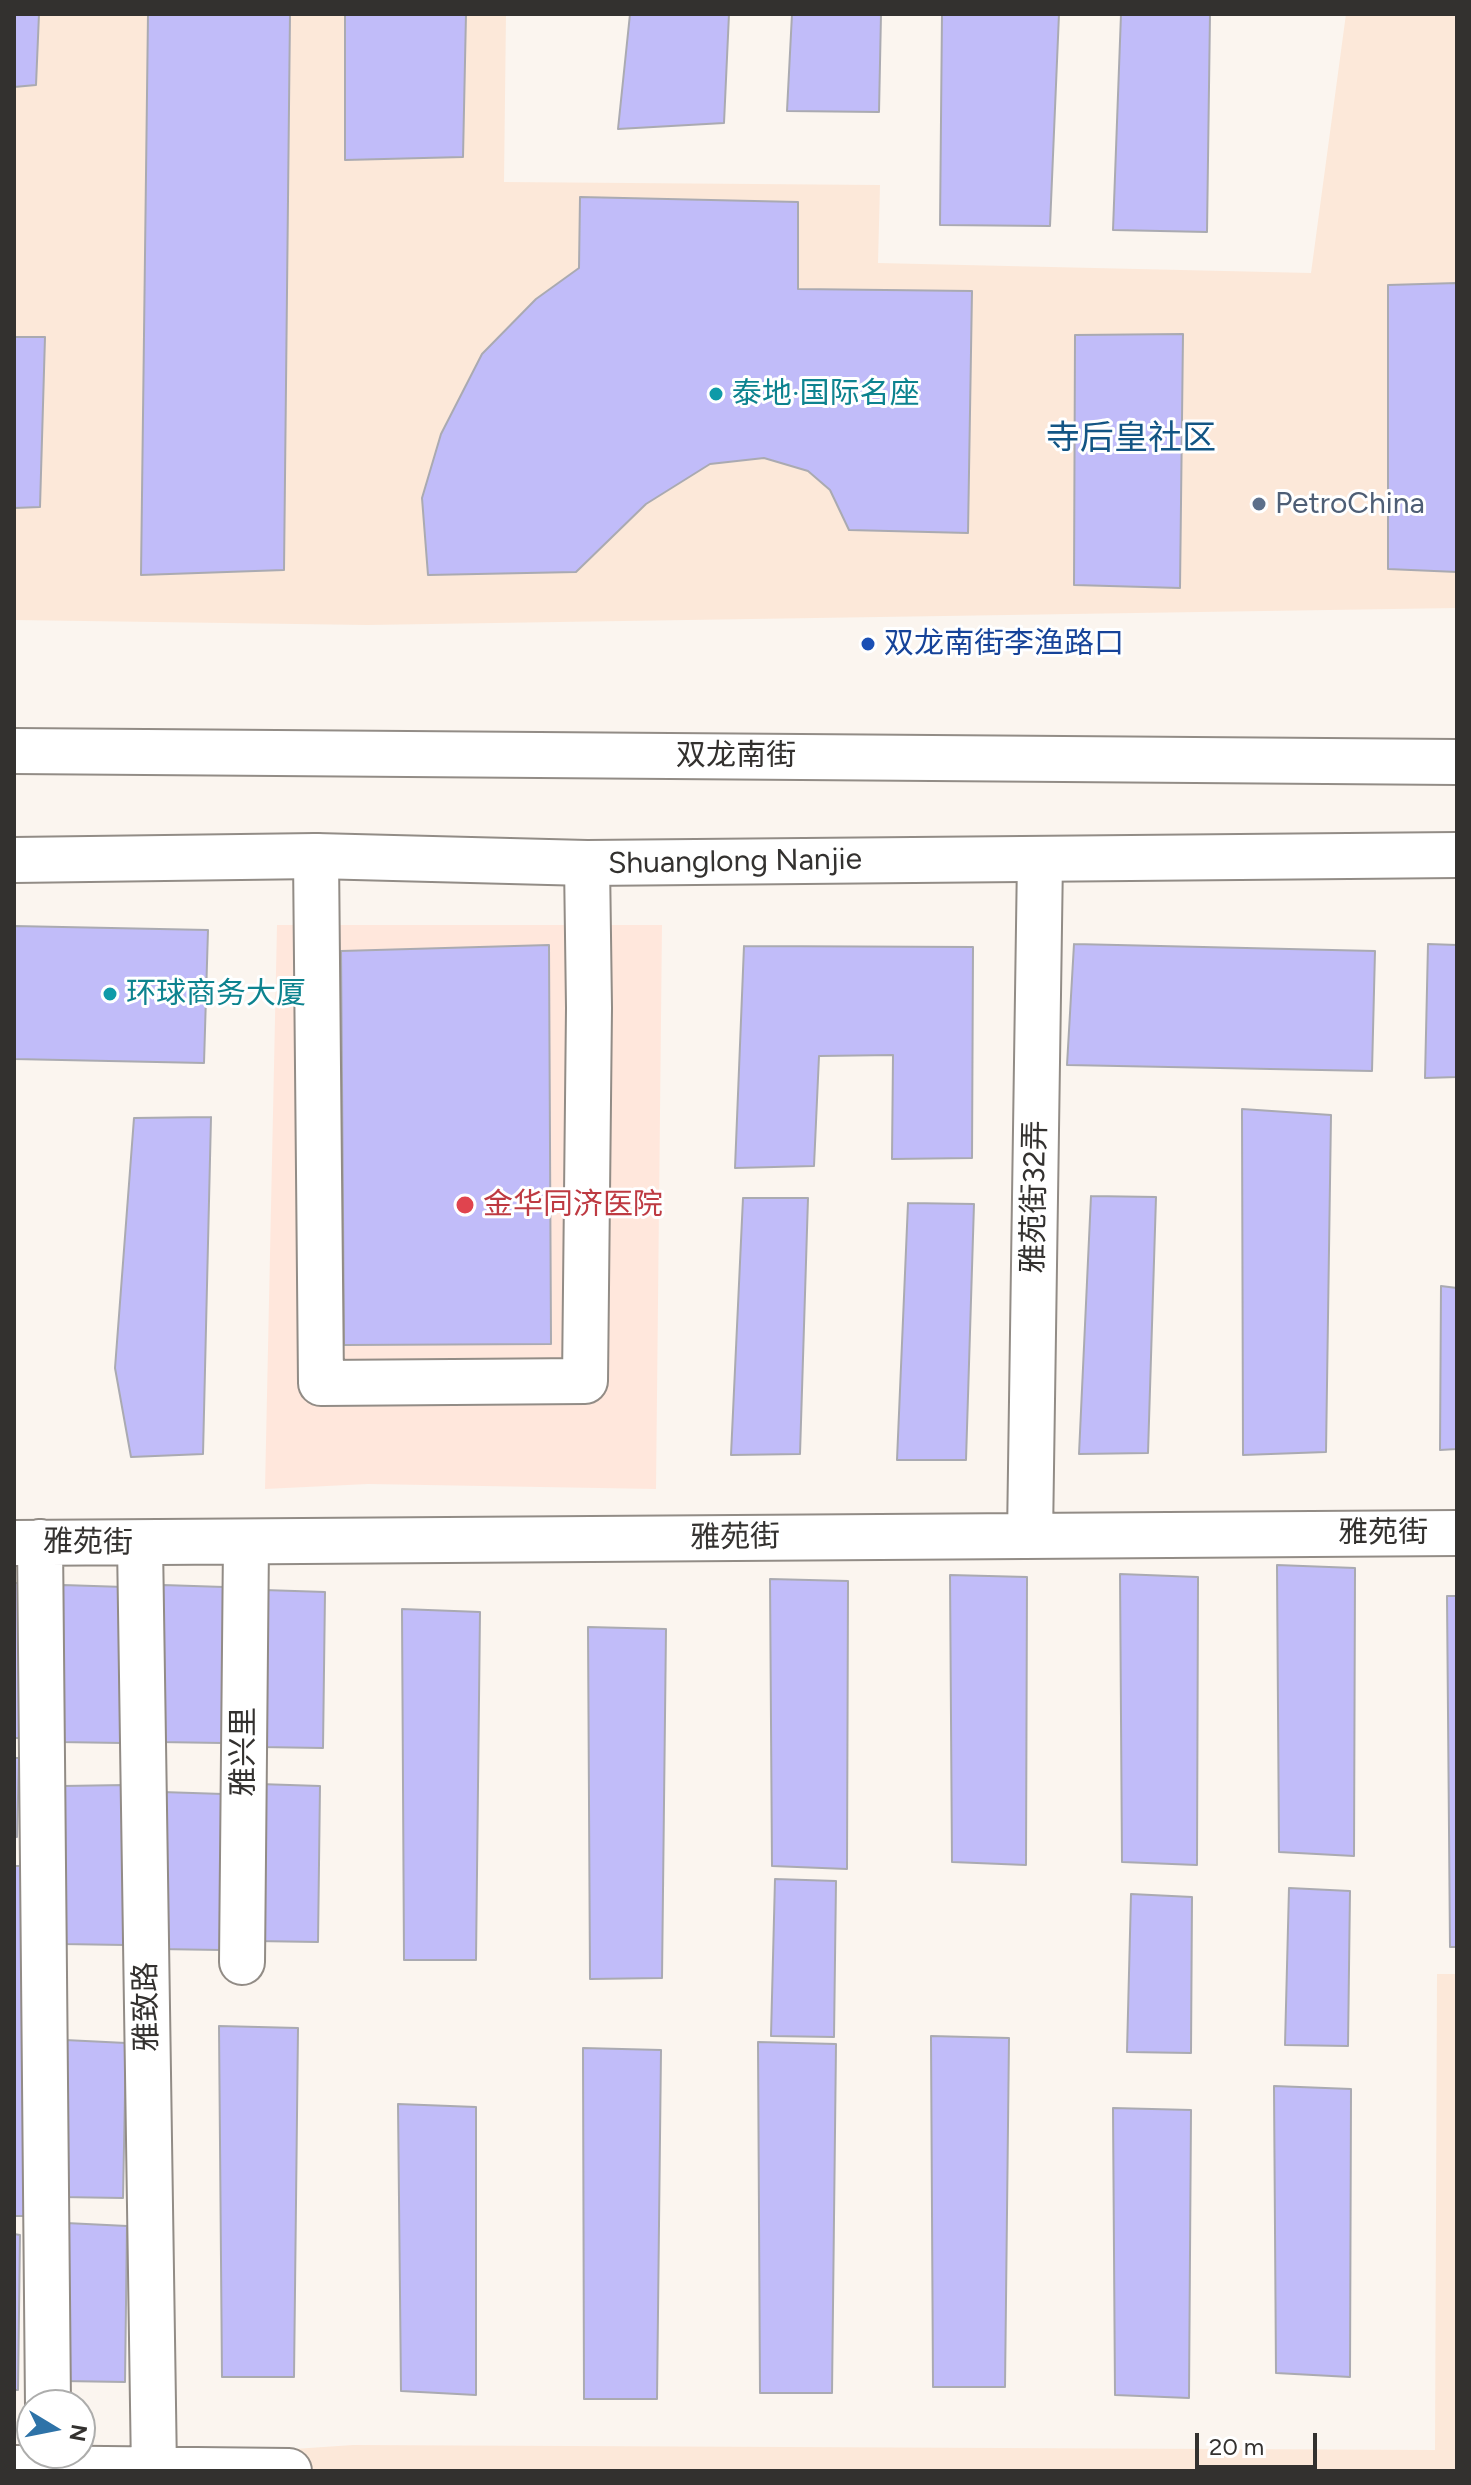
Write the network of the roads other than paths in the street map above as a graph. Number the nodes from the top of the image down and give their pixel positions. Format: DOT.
graph roads {
  1 [pos="14,751"];
  2 [pos="1457,762"];
  3 [pos="1457,855"];
  4 [pos="316,856"];
  5 [pos="1040,859"];
  6 [pos="14,860"];
  7 [pos="587,863"];
  8 [pos="1457,1533"];
  9 [pos="1030,1536"];
  10 [pos="27,1542"];
  11 [pos="246,1543"];
  12 [pos="140,1544"];
  13 [pos="242,1962"];
  14 [pos="48,2389"];
  15 [pos="96,2467"];
  16 [pos="154,2470"];
  17 [pos="289,2471"];
  1 -- 2 [label="main road, 双龙南街"];
  3 -- 5 [label="main road, Shuanglong Nanjie"];
  4 -- 6 [label="main road, Shuanglong Nanjie"];
  4 -- 7 [label="main road, Shuanglong Nanjie"];
  4 -- 7 [label="main road"];
  5 -- 7 [label="main road, Shuanglong Nanjie"];
  5 -- 9 [label="main road, 雅苑街32弄"];
  8 -- 9 [label="main road, 雅苑街"];
  9 -- 11 [label="main road, 雅苑街"];
  10 -- 12 [label="main road, 雅苑街"];
  10 -- 14 [label="main road"];
  11 -- 12 [label="main road, 雅苑街"];
  11 -- 13 [label="main road, 雅兴里"];
  12 -- 16 [label="main road, 雅致路"];
  15 -- 16 [label="main road"];
  16 -- 17 [label="main road"];
}
